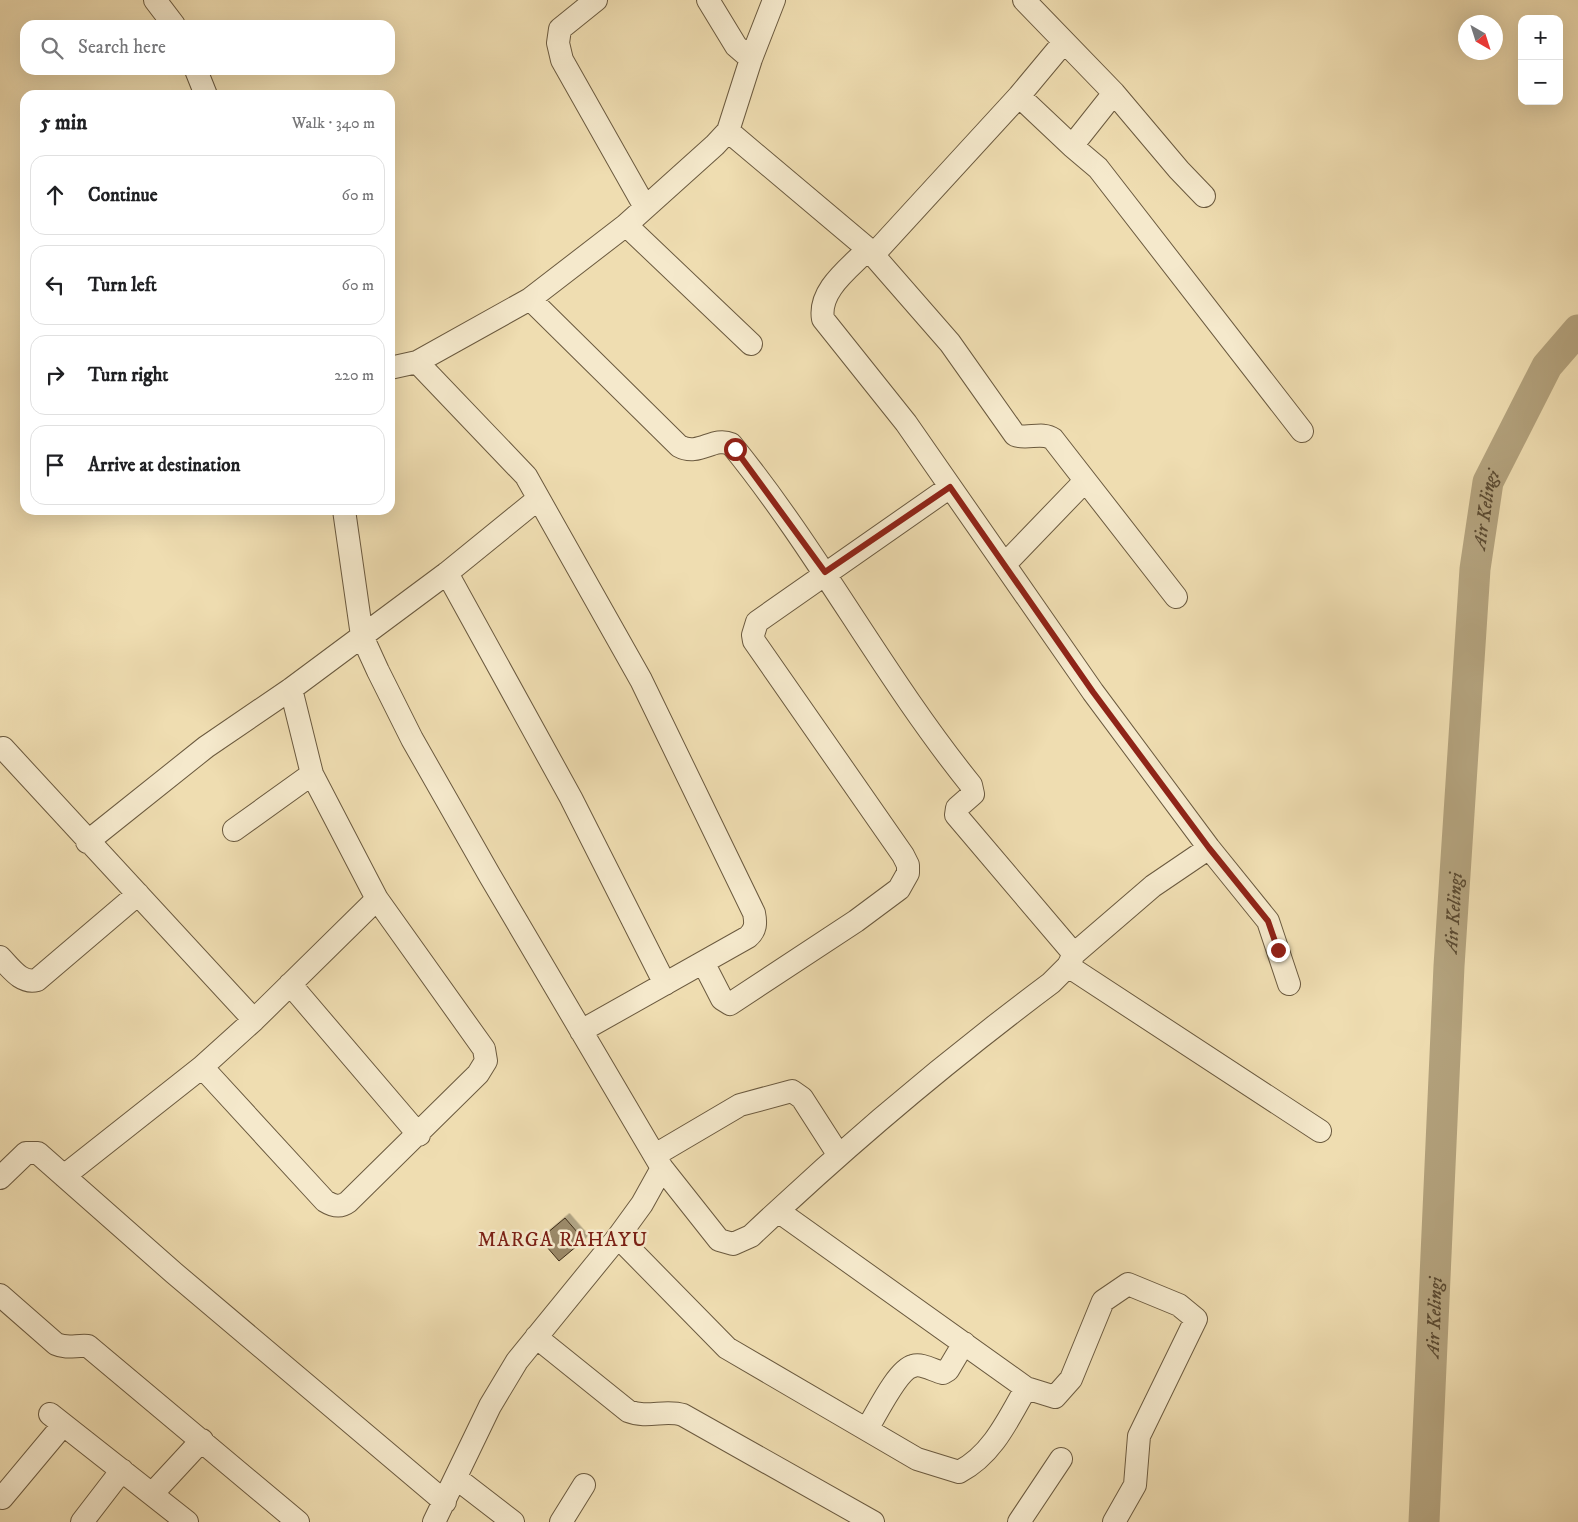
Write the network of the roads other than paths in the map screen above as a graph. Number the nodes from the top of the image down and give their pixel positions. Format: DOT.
graph roads {
  1 [pos="155,0"];
  2 [pos="596,0"];
  3 [pos="708,0"];
  4 [pos="774,0"];
  5 [pos="1024,0"];
  6 [pos="170,20"];
  7 [pos="1064,42"];
  8 [pos="751,59"];
  9 [pos="198,75"];
  10 [pos="204,90"];
  11 [pos="1114,93"];
  12 [pos="1019,96"];
  13 [pos="728,132"];
  14 [pos="1072,146"];
  15 [pos="1204,196"];
  16 [pos="645,207"];
  17 [pos="626,225"];
  18 [pos="871,252"];
  19 [pos="530,299"];
  20 [pos="751,344"];
  21 [pos="417,362"];
  22 [pos="395,367"];
  23 [pos="1302,431"];
  24 [pos="1085,481"];
  25 [pos="950,487"];
  26 [pos="538,499"];
  27 [pos="345,515"];
  28 [pos="1005,564"];
  29 [pos="825,572"];
  30 [pos="447,573"];
  31 [pos="1176,597"];
  32 [pos="362,636"];
  33 [pos="291,688"];
  34 [pos="3,748"];
  35 [pos="312,774"];
  36 [pos="234,830"];
  37 [pos="87,842"];
  38 [pos="1209,848"];
  39 [pos="138,894"];
  40 [pos="377,899"];
  41 [pos="0,957"];
  42 [pos="1071,961"];
  43 [pos="704,964"];
  44 [pos="290,984"];
  45 [pos="665,984"];
  46 [pos="1289,984"];
  47 [pos="254,1020"];
  48 [pos="581,1031"];
  49 [pos="202,1067"];
  50 [pos="1320,1131"];
  51 [pos="418,1135"];
  52 [pos="838,1154"];
  53 [pos="659,1162"];
  54 [pos="64,1176"];
  55 [pos="0,1178"];
  56 [pos="778,1211"];
  57 [pos="618,1237"];
  58 [pos="0,1295"];
  59 [pos="536,1337"];
  60 [pos="964,1343"];
  61 [pos="1026,1388"];
  62 [pos="867,1429"];
  63 [pos="202,1440"];
  64 [pos="1061,1459"];
  65 [pos="122,1470"];
  66 [pos="456,1478"];
  67 [pos="584,1485"];
  68 [pos="152,1494"];
  69 [pos="2,1498"];
  70 [pos="445,1502"];
  71 [pos="82,1522"];
  72 [pos="187,1522"];
  73 [pos="298,1522"];
  74 [pos="434,1522"];
  75 [pos="513,1522"];
  76 [pos="561,1522"];
  77 [pos="873,1522"];
  78 [pos="1019,1522"];
  79 [pos="1114,1522"];
  1 -- 6 [label="street"];
  2 -- 16 [label="street"];
  3 -- 8 [label="street"];
  4 -- 8 [label="street"];
  5 -- 7 [label="street"];
  7 -- 11 [label="street"];
  7 -- 12 [label="street"];
  8 -- 13 [label="street"];
  9 -- 10 [label="street"];
  11 -- 14 [label="street"];
  11 -- 15 [label="street"];
  12 -- 14 [label="street"];
  12 -- 18 [label="street"];
  13 -- 16 [label="street"];
  13 -- 18 [label="street"];
  14 -- 23 [label="street"];
  16 -- 17 [label="street"];
  17 -- 19 [label="street"];
  17 -- 20 [label="street"];
  18 -- 24 [label="street"];
  18 -- 25 [label="street"];
  19 -- 21 [label="street"];
  19 -- 29 [label="street"];
  21 -- 22 [label="street"];
  21 -- 26 [label="street"];
  24 -- 28 [label="street"];
  24 -- 31 [label="street"];
  25 -- 28 [label="street"];
  25 -- 29 [label="street"];
  26 -- 30 [label="street"];
  26 -- 43 [label="street"];
  27 -- 32 [label="street"];
  28 -- 38 [label="street"];
  29 -- 42 [label="street"];
  29 -- 43 [label="street"];
  30 -- 32 [label="street"];
  30 -- 45 [label="street"];
  32 -- 33 [label="street"];
  32 -- 48 [label="street"];
  33 -- 35 [label="street"];
  33 -- 37 [label="street"];
  34 -- 37 [label="street"];
  35 -- 36 [label="street"];
  35 -- 40 [label="street"];
  37 -- 39 [label="street"];
  38 -- 42 [label="street"];
  38 -- 46 [label="street"];
  39 -- 41 [label="street"];
  39 -- 47 [label="street"];
  40 -- 44 [label="street"];
  40 -- 51 [label="street"];
  42 -- 50 [label="street"];
  42 -- 52 [label="street"];
  43 -- 45 [label="street"];
  44 -- 47 [label="street"];
  44 -- 51 [label="street"];
  45 -- 48 [label="street"];
  47 -- 49 [label="street"];
  48 -- 53 [label="street"];
  49 -- 51 [label="street"];
  49 -- 54 [label="street"];
  52 -- 53 [label="street"];
  52 -- 56 [label="street"];
  53 -- 56 [label="street"];
  53 -- 57 [label="street"];
  54 -- 55 [label="street"];
  54 -- 70 [label="street"];
  56 -- 60 [label="street"];
  57 -- 59 [label="street"];
  57 -- 62 [label="street"];
  58 -- 63 [label="street"];
  59 -- 66 [label="street"];
  59 -- 77 [label="street"];
  60 -- 61 [label="street"];
  60 -- 62 [label="street"];
  61 -- 62 [label="street"];
  61 -- 79 [label="street"];
  63 -- 68 [label="street"];
  63 -- 73 [label="street"];
  64 -- 78 [label="street"];
  65 -- 68 [label="street"];
  65 -- 69 [label="street"];
  65 -- 71 [label="street"];
  66 -- 70 [label="street"];
  66 -- 75 [label="street"];
  67 -- 76 [label="street"];
  68 -- 72 [label="street"];
  70 -- 74 [label="street"];
}
